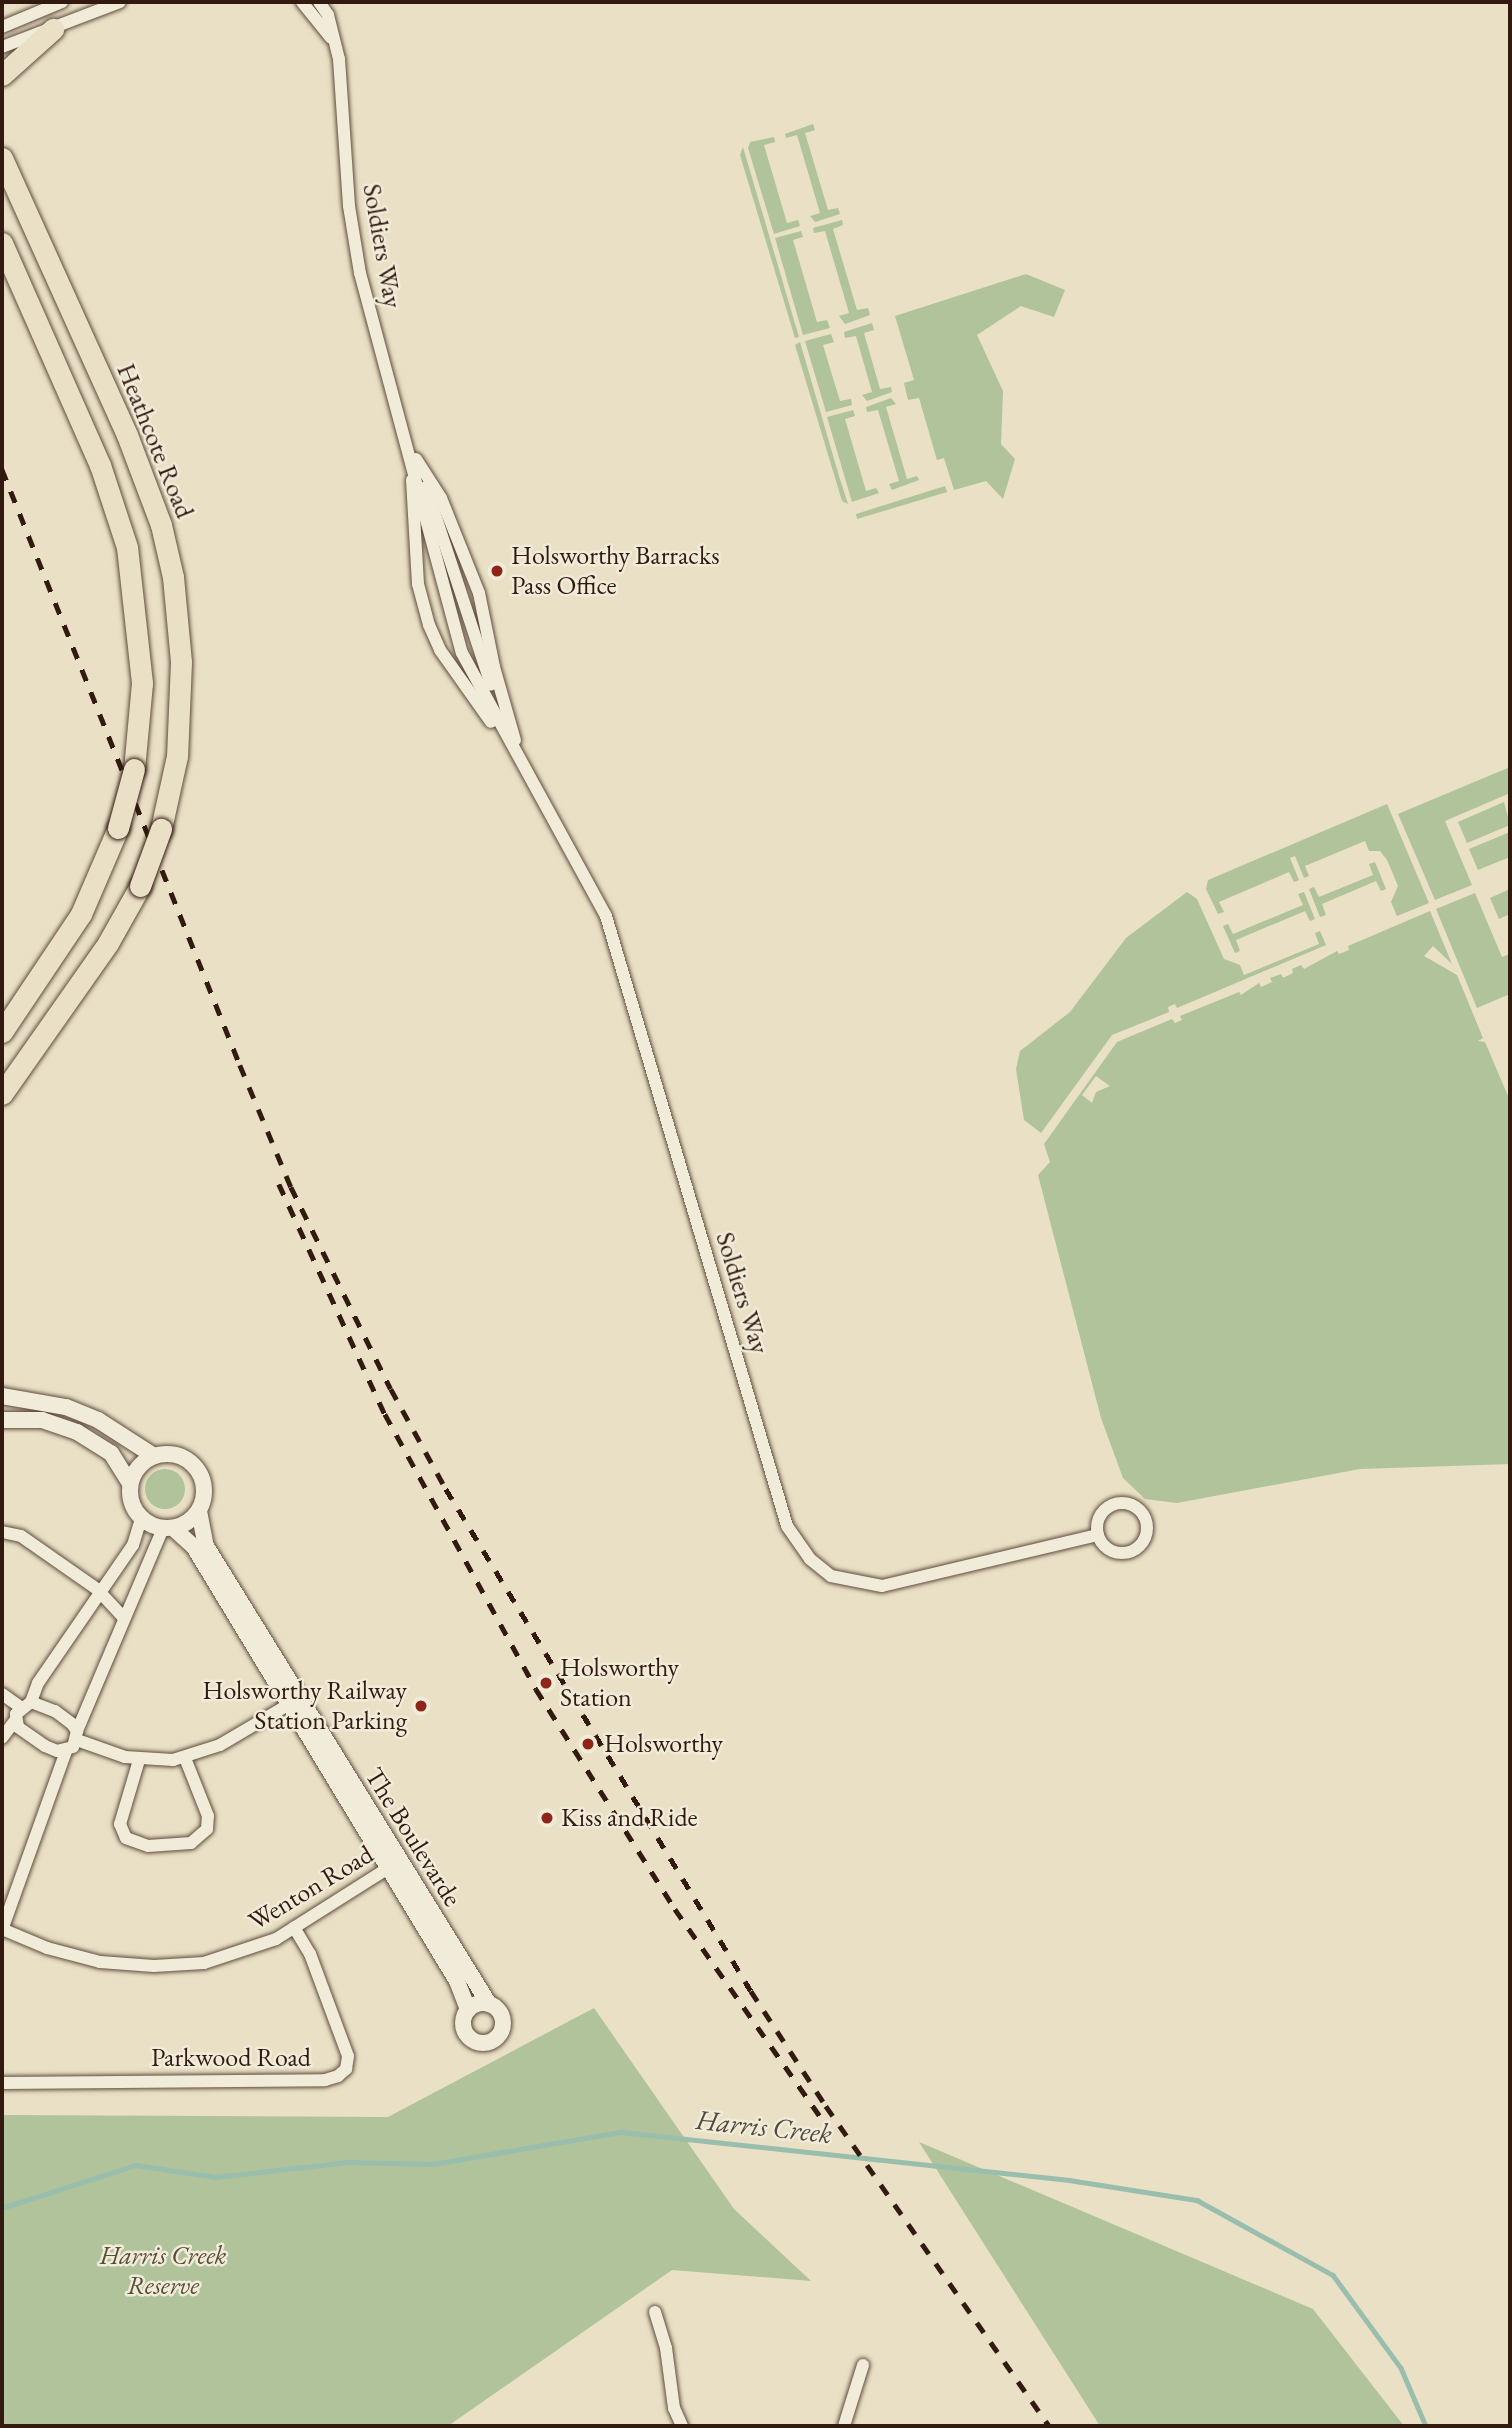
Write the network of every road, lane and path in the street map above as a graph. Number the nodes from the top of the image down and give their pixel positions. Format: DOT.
graph roads {
  1 [pos="62,2"];
  2 [pos="120,2"];
  3 [pos="302,2"];
  4 [pos="319,2"];
  5 [pos="2,27"];
  6 [pos="53,29"];
  7 [pos="2,47"];
  8 [pos="336,47"];
  9 [pos="2,75"];
  10 [pos="2,158"];
  11 [pos="2,243"];
  12 [pos="410,449"];
  13 [pos="522,760"];
  14 [pos="2,1032"];
  15 [pos="2,1094"];
  16 [pos="2,1396"];
  17 [pos="2,1420"];
  18 [pos="154,1456"];
  19 [pos="130,1483"];
  20 [pos="199,1511"];
  21 [pos="141,1518"];
  22 [pos="168,1528"];
  23 [pos="2,1532"];
  24 [pos="1098,1535"];
  25 [pos="101,1592"];
  26 [pos="123,1617"];
  27 [pos="2,1694"];
  28 [pos="25,1704"];
  29 [pos="288,1705"];
  30 [pos="15,1721"];
  31 [pos="77,1736"];
  32 [pos="2,1738"];
  33 [pos="66,1751"];
  34 [pos="185,1758"];
  35 [pos="139,1760"];
  36 [pos="394,1865"];
  37 [pos="294,1927"];
  38 [pos="2,1929"];
  39 [pos="489,2004"];
  40 [pos="468,2010"];
  41 [pos="2,2083"];
  42 [pos="655,2312"];
  43 [pos="863,2365"];
  44 [pos="682,2426"];
  45 [pos="844,2426"];
  1 -- 5 [label="street"];
  2 -- 6 [label="street"];
  3 -- 8 [label="street"];
  4 -- 8 [label="street, Soldiers Way"];
  6 -- 7 [label="street"];
  6 -- 9 [label="main road"];
  8 -- 12 [label="street, Soldiers Way"];
  10 -- 15 [label="main road, Heathcote Road, bridge"];
  11 -- 14 [label="main road, bridge"];
  12 -- 13 [label="street, Soldiers Way"];
  12 -- 13 [label="street, Soldiers Way"];
  12 -- 13 [label="street, Soldiers Way"];
  13 -- 24 [label="street, Soldiers Way"];
  16 -- 18 [label="street"];
  17 -- 19 [label="street"];
  18 -- 19 [label="street"];
  18 -- 20 [label="street"];
  19 -- 21 [label="street"];
  20 -- 22 [label="street"];
  20 -- 36 [label="street, The Boulevarde"];
  21 -- 22 [label="street"];
  21 -- 25 [label="street"];
  22 -- 26 [label="street"];
  22 -- 29 [label="street, The Boulevarde"];
  23 -- 25 [label="street"];
  24 -- 24 [label="street"];
  25 -- 26 [label="street"];
  25 -- 28 [label="street"];
  26 -- 31 [label="street"];
  27 -- 28 [label="street"];
  28 -- 30 [label="street"];
  28 -- 31 [label="street"];
  29 -- 34 [label="street"];
  29 -- 36 [label="street, The Boulevarde"];
  30 -- 32 [label="street"];
  30 -- 33 [label="street"];
  31 -- 33 [label="street"];
  31 -- 35 [label="street"];
  33 -- 38 [label="street"];
  34 -- 35 [label="street"];
  34 -- 35 [label="street"];
  36 -- 37 [label="street, Wenton Road"];
  36 -- 39 [label="street, The Boulevarde"];
  36 -- 40 [label="street, The Boulevarde"];
  37 -- 38 [label="street, Wenton Road"];
  37 -- 41 [label="street, Parkwood Road"];
  39 -- 40 [label="street"];
  39 -- 40 [label="street"];
  42 -- 44 [label="street"];
  43 -- 45 [label="street"];
}
